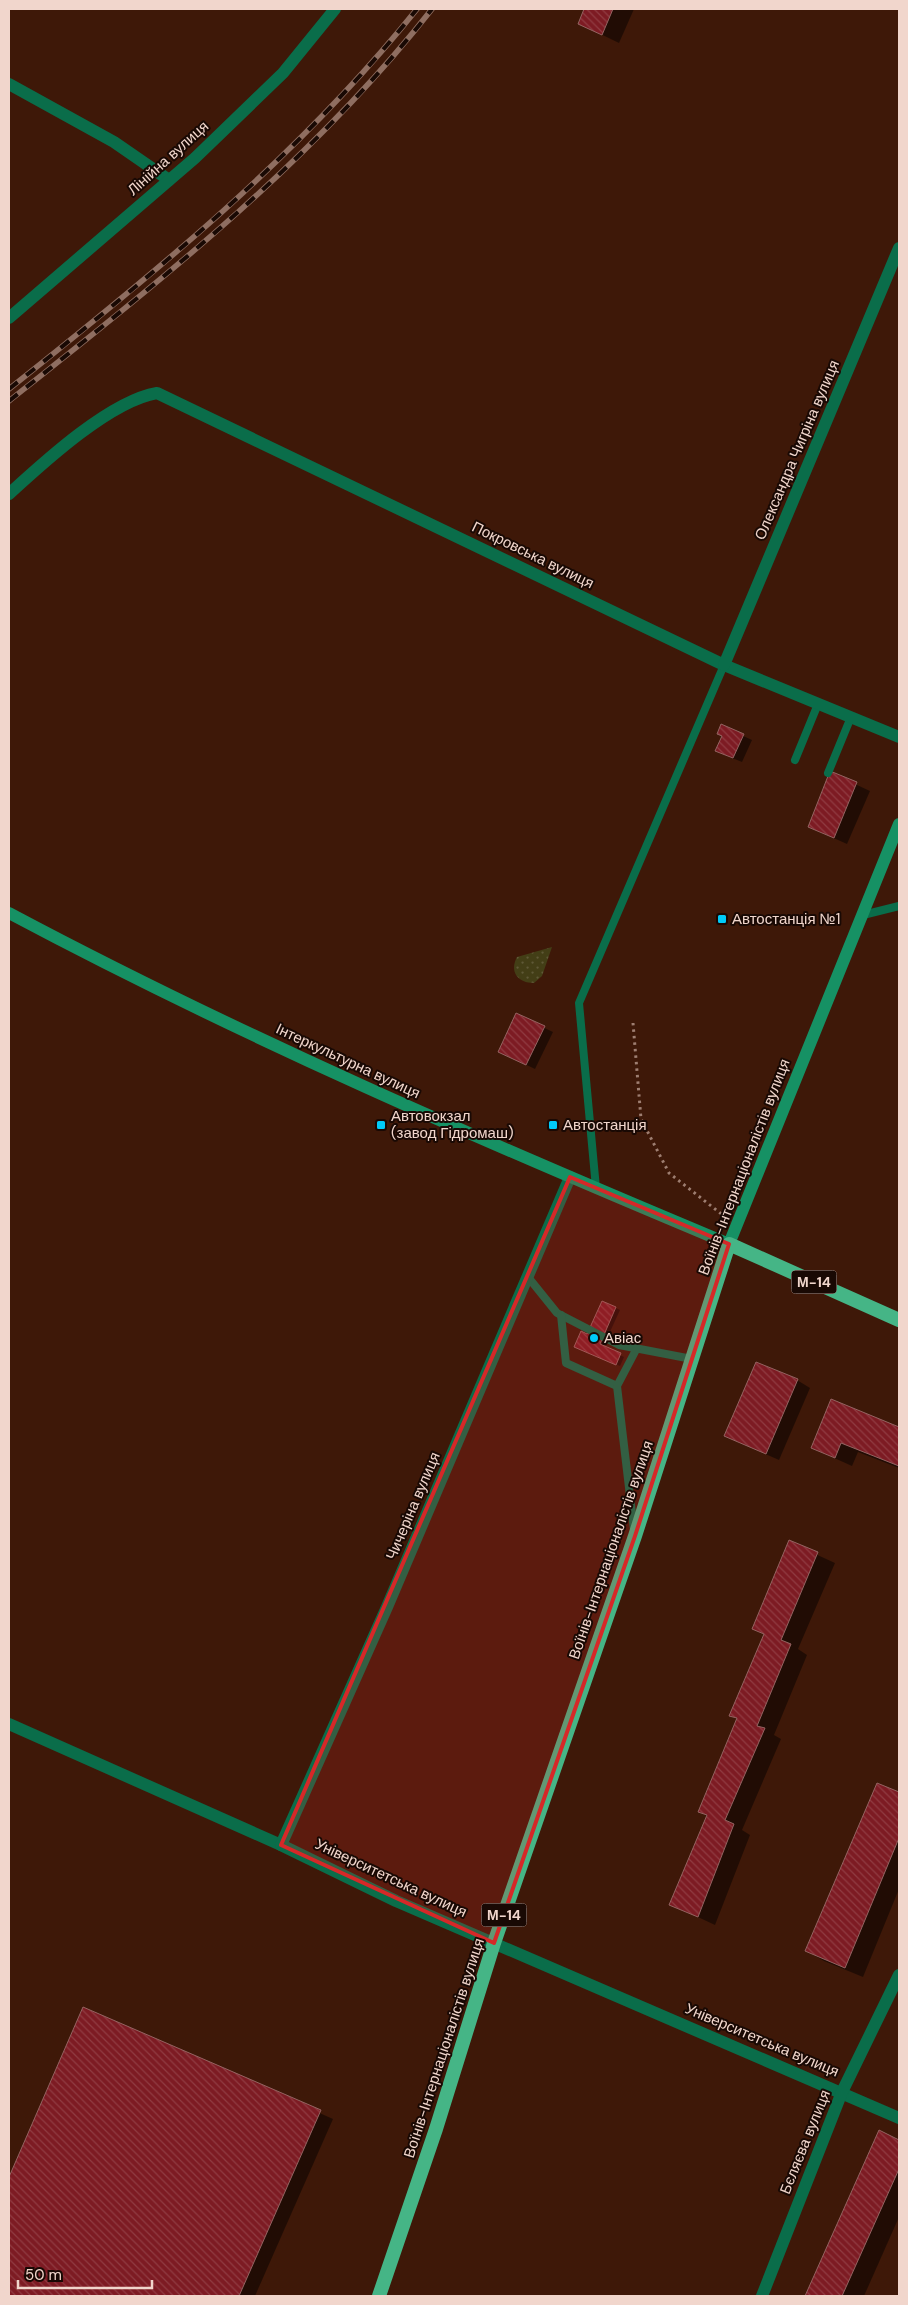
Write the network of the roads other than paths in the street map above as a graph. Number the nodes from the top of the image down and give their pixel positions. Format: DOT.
graph roads {
  1 [pos="335,9"];
  2 [pos="9,84"];
  3 [pos="170,180"];
  4 [pos="899,248"];
  5 [pos="9,318"];
  6 [pos="9,494"];
  7 [pos="724,665"];
  8 [pos="818,704"];
  9 [pos="851,717"];
  10 [pos="899,737"];
  11 [pos="795,760"];
  12 [pos="828,772"];
  13 [pos="899,824"];
  14 [pos="899,906"];
  15 [pos="9,913"];
  16 [pos="863,915"];
  17 [pos="570,1178"];
  18 [pos="596,1188"];
  19 [pos="729,1244"];
  20 [pos="528,1277"];
  21 [pos="561,1315"];
  22 [pos="899,1320"];
  23 [pos="637,1348"];
  24 [pos="692,1359"];
  25 [pos="617,1386"];
  26 [pos="634,1536"];
  27 [pos="9,1724"];
  28 [pos="281,1845"];
  29 [pos="494,1943"];
  30 [pos="899,1975"];
  31 [pos="842,2092"];
  32 [pos="899,2118"];
  33 [pos="379,2296"];
  34 [pos="762,2296"];
  1 -- 3 [label="street, Лінійна вулиця"];
  2 -- 3 [label="street"];
  3 -- 5 [label="street, Лінійна вулиця"];
  4 -- 7 [label="street, Олександра Чигріна вулиця"];
  6 -- 7 [label="street, Покровська вулиця"];
  7 -- 8 [label="street, Покровська вулиця"];
  7 -- 18 [label="lane"];
  8 -- 9 [label="street, Покровська вулиця"];
  8 -- 11 [label="lane"];
  9 -- 10 [label="street, Покровська вулиця"];
  9 -- 12 [label="lane"];
  13 -- 16 [label="main road, Воїнів-Інтернаціоналістів вулиця"];
  14 -- 16 [label="lane"];
  15 -- 17 [label="main road, Інтеркультурна вулиця"];
  16 -- 19 [label="main road, Воїнів-Інтернаціоналістів вулиця"];
  17 -- 18 [label="main road, Інтеркультурна вулиця"];
  17 -- 20 [label="street, Чичеріна вулиця"];
  18 -- 19 [label="main road, Інтеркультурна вулиця"];
  19 -- 22 [label="highway, Інтеркультурна вулиця / М-14"];
  19 -- 24 [label="highway, Воїнів-Інтернаціоналістів вулиця / М-14"];
  20 -- 21 [label="lane"];
  20 -- 28 [label="street, Чичеріна вулиця"];
  21 -- 23 [label="lane"];
  21 -- 25 [label="lane"];
  23 -- 24 [label="lane"];
  23 -- 25 [label="lane"];
  24 -- 26 [label="highway, Воїнів-Інтернаціоналістів вулиця / М-14"];
  25 -- 26 [label="lane"];
  26 -- 29 [label="highway, Воїнів-Інтернаціоналістів вулиця / М-14"];
  27 -- 28 [label="street, Університетська вулиця"];
  28 -- 29 [label="street, Університетська вулиця"];
  29 -- 31 [label="street, Університетська вулиця"];
  29 -- 33 [label="highway, Воїнів-Інтернаціоналістів вулиця / М-14"];
  30 -- 31 [label="street, Бєляєва вулиця"];
  31 -- 32 [label="street, Університетська вулиця"];
  31 -- 34 [label="street, Бєляєва вулиця"];
}
